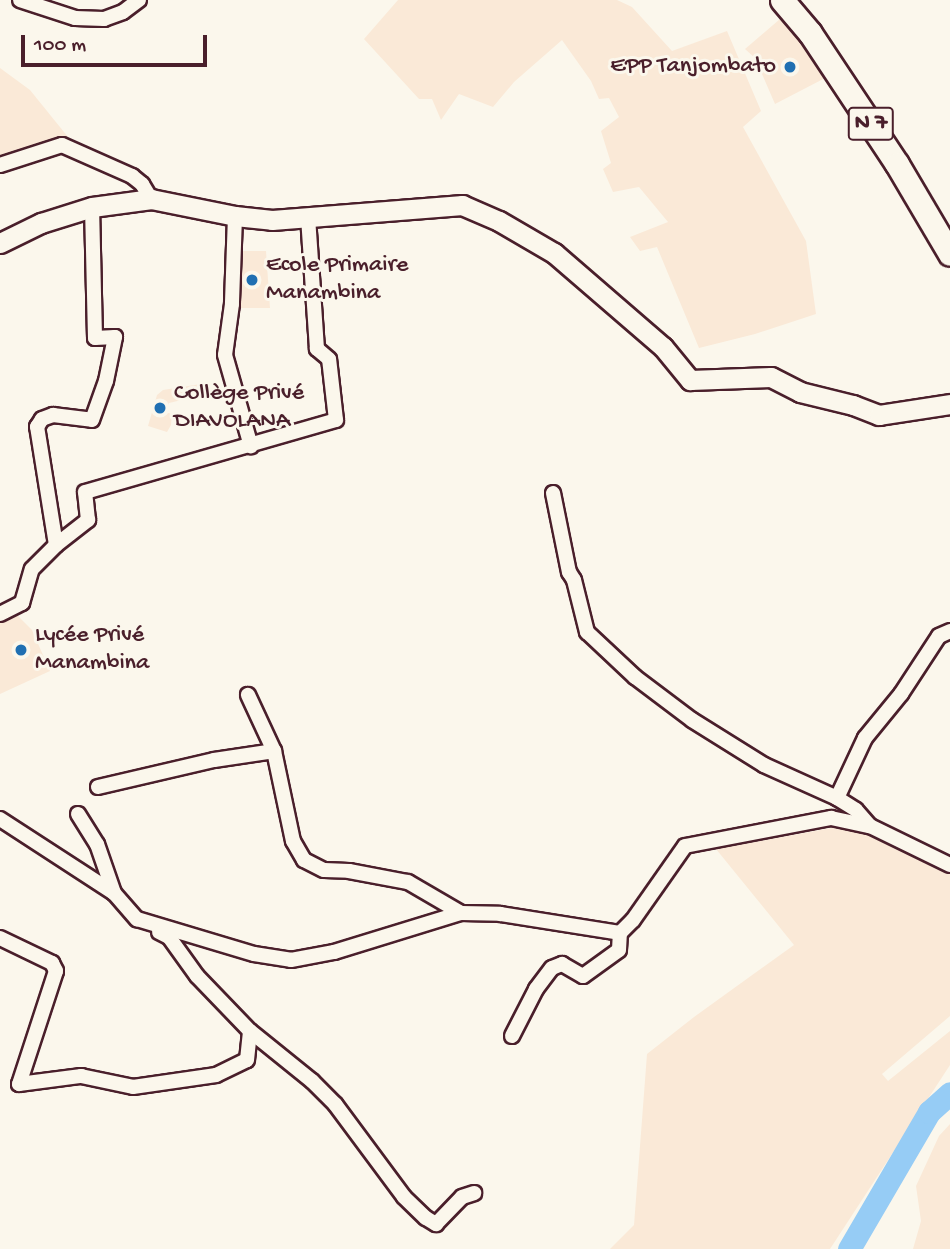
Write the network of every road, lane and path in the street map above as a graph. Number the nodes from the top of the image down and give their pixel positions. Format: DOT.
graph roads {
  1 [pos="20,0"];
  2 [pos="139,0"];
  3 [pos="782,0"];
  4 [pos="0,165"];
  5 [pos="151,199"];
  6 [pos="92,207"];
  7 [pos="235,216"];
  8 [pos="308,217"];
  9 [pos="0,243"];
  10 [pos="950,254"];
  11 [pos="950,404"];
  12 [pos="251,446"];
  13 [pos="553,493"];
  14 [pos="56,545"];
  15 [pos="0,614"];
  16 [pos="950,631"];
  17 [pos="248,695"];
  18 [pos="274,751"];
  19 [pos="98,787"];
  20 [pos="837,798"];
  21 [pos="78,814"];
  22 [pos="0,819"];
  23 [pos="870,826"];
  24 [pos="950,864"];
  25 [pos="114,893"];
  26 [pos="461,913"];
  27 [pos="137,919"];
  28 [pos="620,933"];
  29 [pos="0,938"];
  30 [pos="250,1031"];
  31 [pos="512,1036"];
  32 [pos="474,1193"];
  1 -- 2 [label="street"];
  3 -- 10 [label="main road, N 7"];
  4 -- 5 [label="street"];
  5 -- 6 [label="street"];
  5 -- 7 [label="street"];
  6 -- 9 [label="street"];
  6 -- 14 [label="street"];
  7 -- 8 [label="street"];
  7 -- 12 [label="street"];
  8 -- 11 [label="street"];
  8 -- 12 [label="street"];
  12 -- 14 [label="street"];
  13 -- 20 [label="street"];
  14 -- 15 [label="street"];
  16 -- 20 [label="street"];
  17 -- 18 [label="street"];
  18 -- 19 [label="street"];
  18 -- 26 [label="street"];
  20 -- 23 [label="street"];
  21 -- 25 [label="street"];
  22 -- 25 [label="street"];
  23 -- 24 [label="street"];
  23 -- 28 [label="street"];
  25 -- 27 [label="street"];
  26 -- 27 [label="street"];
  26 -- 28 [label="street"];
  27 -- 30 [label="street"];
  28 -- 31 [label="street"];
  29 -- 30 [label="street"];
  30 -- 32 [label="street"];
}
